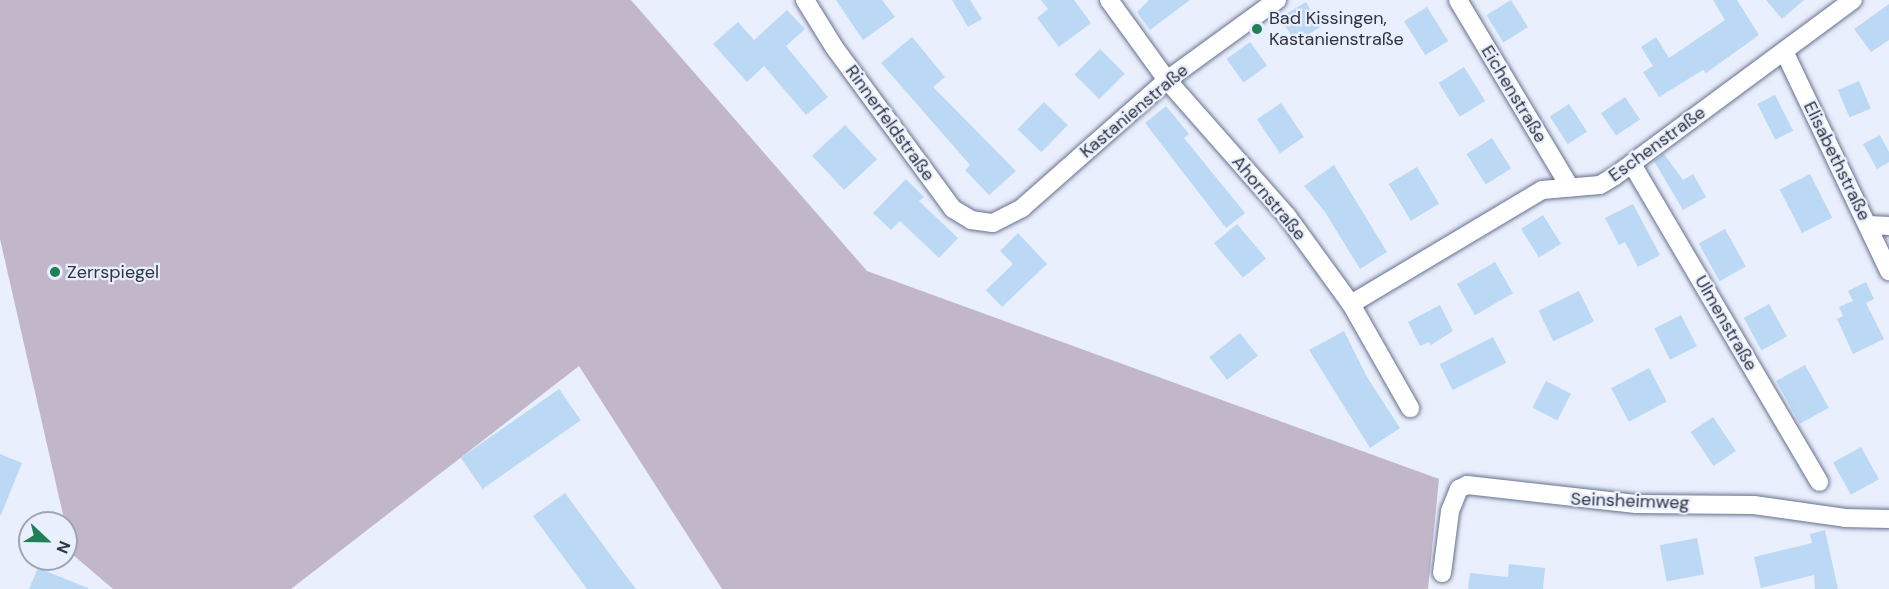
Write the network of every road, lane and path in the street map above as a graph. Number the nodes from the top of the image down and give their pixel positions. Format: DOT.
graph roads {
  1 [pos="805,0"];
  2 [pos="1109,0"];
  3 [pos="1277,0"];
  4 [pos="1458,0"];
  5 [pos="1853,0"];
  6 [pos="1784,51"];
  7 [pos="1167,80"];
  8 [pos="1632,164"];
  9 [pos="1570,187"];
  10 [pos="993,223"];
  11 [pos="1868,225"];
  12 [pos="1889,226"];
  13 [pos="1889,271"];
  14 [pos="1351,304"];
  15 [pos="1410,408"];
  16 [pos="1819,482"];
  17 [pos="1889,519"];
  18 [pos="1442,573"];
  1 -- 10 [label="street, Rinnerfeldstraße"];
  2 -- 7 [label="street, Ahornstraße"];
  3 -- 7 [label="street, Kastanienstraße"];
  4 -- 9 [label="street, Eichenstraße"];
  5 -- 6 [label="street, Eschenstraße"];
  6 -- 8 [label="street, Eschenstraße"];
  6 -- 11 [label="street, Elisabethstraße"];
  7 -- 10 [label="street, Kastanienstraße"];
  7 -- 14 [label="street, Ahornstraße"];
  8 -- 9 [label="street, Eschenstraße"];
  8 -- 16 [label="street, Ulmenstraße"];
  9 -- 14 [label="street, Eschenstraße"];
  11 -- 12 [label="street"];
  11 -- 13 [label="street, Elisabethstraße"];
  14 -- 15 [label="street, Ahornstraße"];
  17 -- 18 [label="street, Seinsheimweg"];
}
